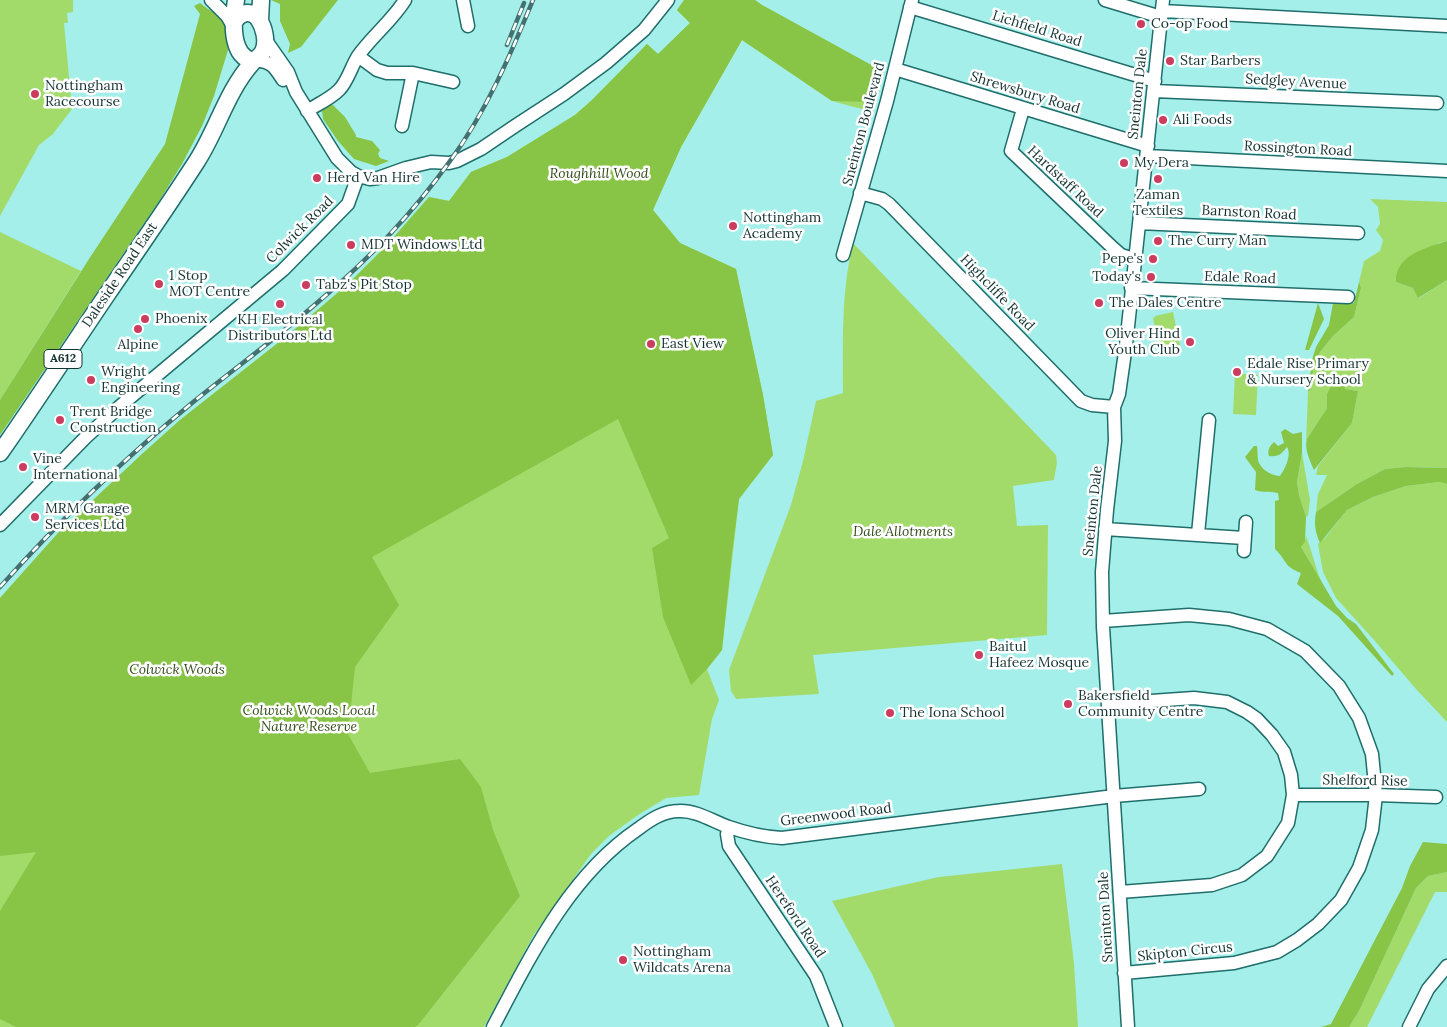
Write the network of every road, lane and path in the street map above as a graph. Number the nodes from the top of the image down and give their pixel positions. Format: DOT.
graph roads {
  1 [pos="211,0"];
  2 [pos="260,0"];
  3 [pos="405,0"];
  4 [pos="463,0"];
  5 [pos="668,0"];
  6 [pos="1105,0"];
  7 [pos="909,2"];
  8 [pos="1162,9"];
  9 [pos="238,13"];
  10 [pos="471,20"];
  11 [pos="1447,26"];
  12 [pos="265,39"];
  13 [pos="238,49"];
  14 [pos="358,56"];
  15 [pos="254,60"];
  16 [pos="895,69"];
  17 [pos="413,73"];
  18 [pos="447,78"];
  19 [pos="1154,86"];
  20 [pos="296,92"];
  21 [pos="232,93"];
  22 [pos="1437,104"];
  23 [pos="1024,109"];
  24 [pos="307,110"];
  25 [pos="406,121"];
  26 [pos="1147,151"];
  27 [pos="1447,171"];
  28 [pos="358,176"];
  29 [pos="860,193"];
  30 [pos="1139,223"];
  31 [pos="1358,233"];
  32 [pos="843,255"];
  33 [pos="1134,259"];
  34 [pos="1131,288"];
  35 [pos="1348,297"];
  36 [pos="1114,407"];
  37 [pos="1210,428"];
  38 [pos="0,452"];
  39 [pos="1246,522"];
  40 [pos="0,525"];
  41 [pos="1105,529"];
  42 [pos="1198,534"];
  43 [pos="1103,621"];
  44 [pos="1108,704"];
  45 [pos="1199,789"];
  46 [pos="1293,795"];
  47 [pos="1376,795"];
  48 [pos="1114,796"];
  49 [pos="1436,797"];
  50 [pos="730,828"];
  51 [pos="1120,892"];
  52 [pos="1447,966"];
  53 [pos="1124,973"];
  54 [pos="493,1027"];
  55 [pos="836,1027"];
  56 [pos="1128,1027"];
  57 [pos="1409,1027"];
  1 -- 9 [label="street"];
  2 -- 9 [label="main road"];
  3 -- 14 [label="street"];
  4 -- 10 [label="street"];
  5 -- 28 [label="street"];
  6 -- 8 [label="street"];
  7 -- 16 [label="street, Sneinton Boulevard"];
  7 -- 19 [label="street, Lichfield Road"];
  8 -- 11 [label="street"];
  8 -- 19 [label="street, Sneinton Dale"];
  9 -- 12 [label="main road"];
  9 -- 13 [label="main road, Daleside Road East"];
  12 -- 15 [label="main road, Daleside Road East"];
  12 -- 20 [label="street"];
  13 -- 15 [label="main road"];
  13 -- 21 [label="main road, Daleside Road East / A612"];
  14 -- 17 [label="street"];
  14 -- 24 [label="street"];
  15 -- 20 [label="street"];
  15 -- 21 [label="main road, Daleside Road East / A612"];
  16 -- 23 [label="street, Shrewsbury Road"];
  16 -- 29 [label="street, Sneinton Boulevard"];
  17 -- 18 [label="street"];
  17 -- 25 [label="street"];
  19 -- 22 [label="street, Sedgley Avenue"];
  19 -- 26 [label="street, Sneinton Dale"];
  20 -- 24 [label="street"];
  21 -- 38 [label="main road, Daleside Road East / A612"];
  23 -- 26 [label="street, Shrewsbury Road"];
  23 -- 33 [label="street, Hardstaff Road"];
  24 -- 28 [label="street"];
  26 -- 27 [label="street, Rossington Road"];
  26 -- 30 [label="street, Sneinton Dale"];
  28 -- 40 [label="street, Colwick Road"];
  29 -- 32 [label="street, Sneinton Boulevard"];
  29 -- 36 [label="street, Highcliffe Road"];
  30 -- 31 [label="street, Barnston Road"];
  30 -- 33 [label="street, Sneinton Dale"];
  33 -- 34 [label="street, Sneinton Dale"];
  34 -- 35 [label="street, Edale Road"];
  34 -- 36 [label="street, Sneinton Dale"];
  36 -- 41 [label="street, Sneinton Dale"];
  37 -- 42 [label="street"];
  39 -- 42 [label="street"];
  41 -- 42 [label="street"];
  41 -- 43 [label="street, Sneinton Dale"];
  43 -- 44 [label="street, Sneinton Dale"];
  43 -- 47 [label="street, Skipton Circus"];
  44 -- 46 [label="street"];
  44 -- 48 [label="street, Sneinton Dale"];
  45 -- 48 [label="street, Greenwood Road"];
  46 -- 47 [label="street, Shelford Rise"];
  46 -- 51 [label="street"];
  47 -- 49 [label="street, Shelford Rise"];
  47 -- 53 [label="street, Skipton Circus"];
  48 -- 50 [label="street, Greenwood Road"];
  48 -- 51 [label="street, Sneinton Dale"];
  50 -- 54 [label="street, Greenwood Road"];
  50 -- 55 [label="street, Hereford Road"];
  51 -- 53 [label="street, Sneinton Dale"];
  52 -- 57 [label="street"];
  53 -- 56 [label="street, Sneinton Dale"];
}
